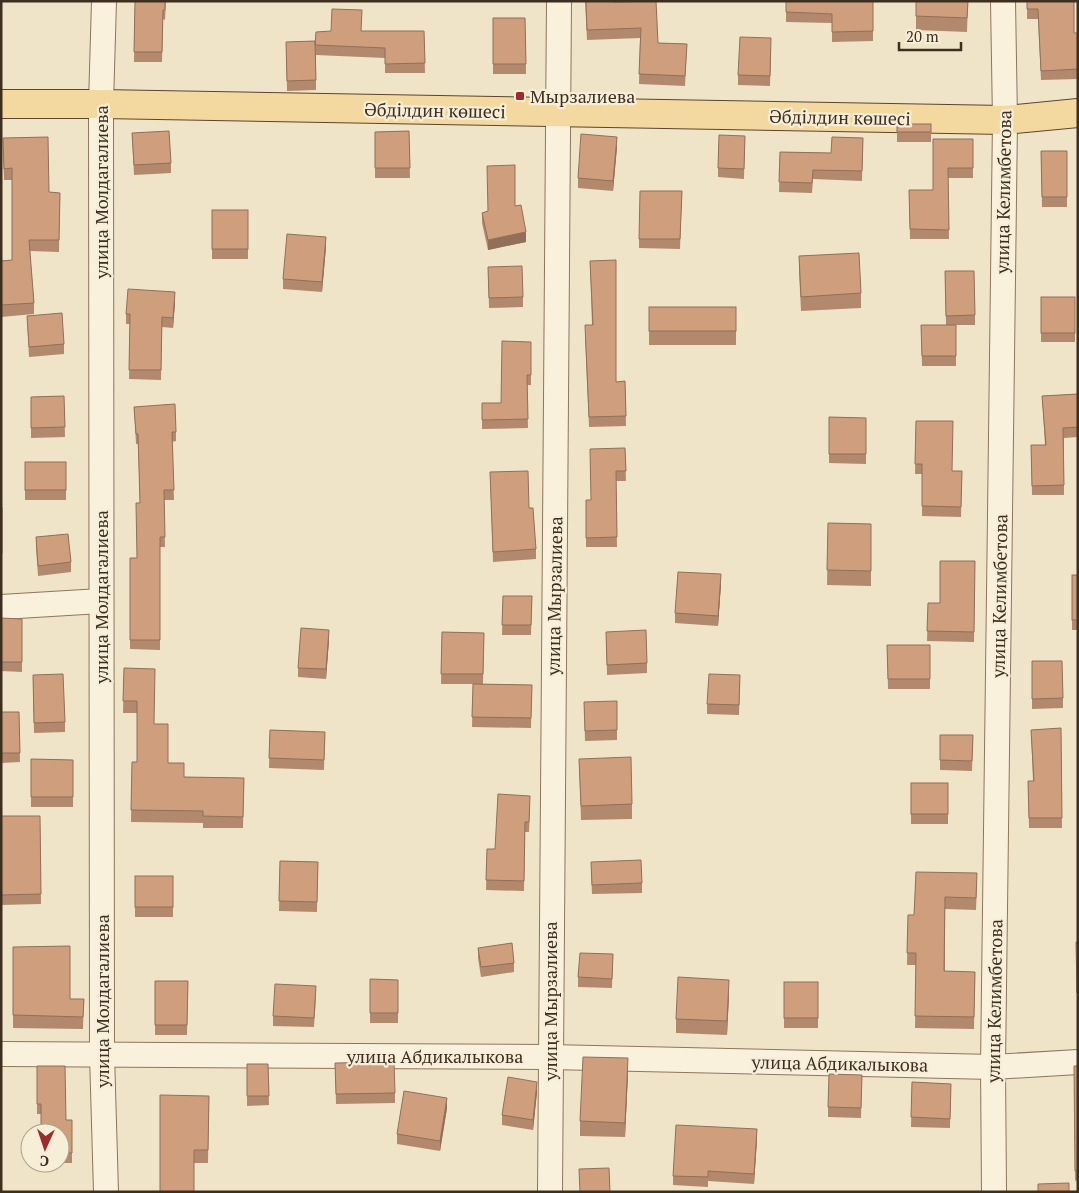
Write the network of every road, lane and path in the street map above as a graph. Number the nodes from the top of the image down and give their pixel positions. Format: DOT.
graph roads {
  1 [pos="104,1"];
  2 [pos="559,1"];
  3 [pos="1003,1"];
  4 [pos="1,104"];
  5 [pos="101,104"];
  6 [pos="558,113"];
  7 [pos="1078,113"];
  8 [pos="1004,120"];
  9 [pos="101,600"];
  10 [pos="1,607"];
  11 [pos="1,1054"];
  12 [pos="102,1054"];
  13 [pos="549,1057"];
  14 [pos="1078,1062"];
  15 [pos="993,1067"];
  16 [pos="106,1192"];
  17 [pos="550,1192"];
  18 [pos="994,1192"];
  1 -- 5 [label="street, улица Молдагалиева"];
  2 -- 6 [label="street, улица Мырзалиева"];
  3 -- 8 [label="street, улица Келимбетова"];
  4 -- 5 [label="main road, Әбділдин көшесі"];
  5 -- 6 [label="main road, Әбділдин көшесі"];
  5 -- 9 [label="street, улица Молдагалиева"];
  6 -- 8 [label="main road, Әбділдин көшесі"];
  6 -- 13 [label="street, улица Мырзалиева"];
  7 -- 8 [label="main road, Әбділдин көшесі"];
  8 -- 15 [label="street, улица Келимбетова"];
  9 -- 10 [label="street"];
  9 -- 12 [label="street, улица Молдагалиева"];
  11 -- 12 [label="street, улица Абдикалыкова"];
  12 -- 13 [label="street, улица Абдикалыкова"];
  12 -- 16 [label="street, улица Молдагалиева"];
  13 -- 15 [label="street, улица Абдикалыкова"];
  13 -- 17 [label="street, улица Мырзалиева"];
  14 -- 15 [label="street, улица Абдикалыкова"];
  15 -- 18 [label="street, улица Келимбетова"];
}
